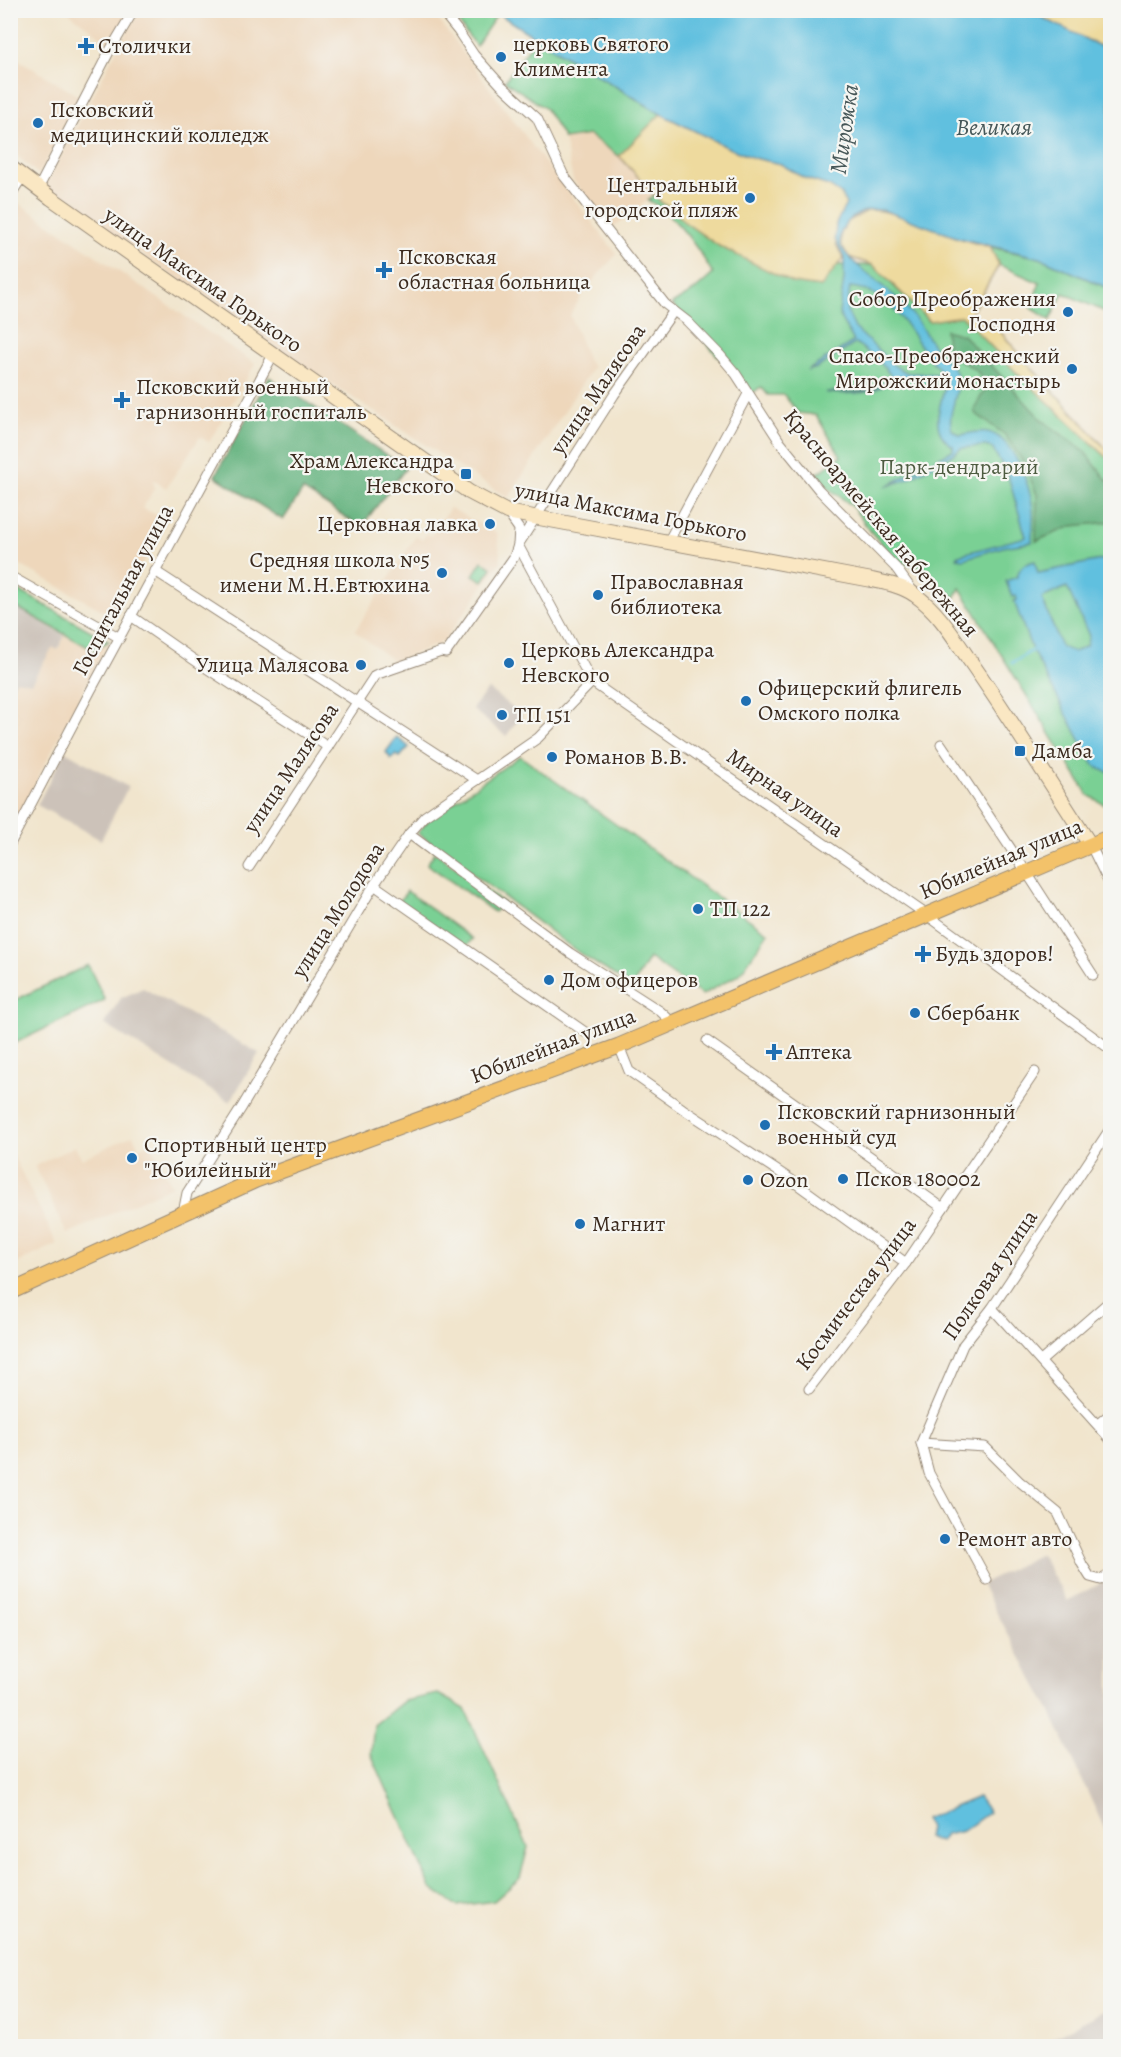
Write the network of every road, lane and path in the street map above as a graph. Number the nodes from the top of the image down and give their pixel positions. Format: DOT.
graph roads {
  1 [pos="134,10"];
  2 [pos="441,10"];
  3 [pos="10,167"];
  4 [pos="22,177"];
  5 [pos="38,189"];
  6 [pos="10,196"];
  7 [pos="673,312"];
  8 [pos="273,356"];
  9 [pos="748,394"];
  10 [pos="507,512"];
  11 [pos="535,518"];
  12 [pos="668,542"];
  13 [pos="518,545"];
  14 [pos="155,571"];
  15 [pos="10,576"];
  16 [pos="915,594"];
  17 [pos="131,616"];
  18 [pos="120,638"];
  19 [pos="592,682"];
  20 [pos="358,701"];
  21 [pos="940,744"];
  22 [pos="328,747"];
  23 [pos="477,780"];
  24 [pos="409,834"];
  25 [pos="1110,837"];
  26 [pos="10,844"];
  27 [pos="1091,846"];
  28 [pos="249,867"];
  29 [pos="1027,873"];
  30 [pos="374,885"];
  31 [pos="1110,885"];
  32 [pos="927,915"];
  33 [pos="1093,975"];
  34 [pos="673,1023"];
  35 [pos="585,1032"];
  36 [pos="707,1041"];
  37 [pos="619,1046"];
  38 [pos="1110,1049"];
  39 [pos="1035,1072"];
  40 [pos="1110,1129"];
  41 [pos="1108,1142"];
  42 [pos="943,1208"];
  43 [pos="183,1213"];
  44 [pos="906,1263"];
  45 [pos="10,1292"];
  46 [pos="1110,1301"];
  47 [pos="992,1308"];
  48 [pos="1041,1361"];
  49 [pos="810,1389"];
  50 [pos="1110,1414"];
  51 [pos="1098,1424"];
  52 [pos="1110,1439"];
  53 [pos="921,1443"];
  54 [pos="1110,1574"];
  55 [pos="987,1580"];
  1 -- 5 [label="street"];
  2 -- 7 [label="street, Красноармейская набережная"];
  3 -- 4 [label="main road, улица Максима Горького"];
  4 -- 5 [label="main road, улица Максима Горького"];
  4 -- 6 [label="street"];
  5 -- 8 [label="main road, улица Максима Горького"];
  7 -- 9 [label="street, Красноармейская набережная"];
  7 -- 11 [label="street, улица Малясова"];
  8 -- 10 [label="main road, улица Максима Горького"];
  8 -- 14 [label="street, Госпитальная улица"];
  9 -- 12 [label="street"];
  9 -- 16 [label="street, Красноармейская набережная"];
  10 -- 11 [label="main road, улица Максима Горького"];
  10 -- 13 [label="street, Мирная улица"];
  11 -- 12 [label="main road, улица Максима Горького"];
  11 -- 13 [label="street, улица Малясова"];
  12 -- 16 [label="main road, улица Максима Горького"];
  13 -- 19 [label="street, Мирная улица"];
  13 -- 20 [label="street, улица Малясова"];
  14 -- 17 [label="street, Госпитальная улица"];
  14 -- 20 [label="street"];
  15 -- 18 [label="street"];
  16 -- 27 [label="main road, Красноармейская набережная"];
  17 -- 18 [label="street, Госпитальная улица"];
  17 -- 22 [label="street"];
  18 -- 26 [label="street, Госпитальная улица"];
  19 -- 23 [label="street, улица Молодова"];
  19 -- 32 [label="street, Мирная улица"];
  20 -- 22 [label="street, улица Малясова"];
  20 -- 23 [label="street"];
  21 -- 29 [label="street"];
  22 -- 28 [label="street, улица Малясова"];
  23 -- 24 [label="street, улица Молодова"];
  24 -- 30 [label="street, улица Молодова"];
  24 -- 34 [label="street"];
  25 -- 27 [label="main road, Юбилейная улица"];
  27 -- 29 [label="main road, Юбилейная улица"];
  27 -- 31 [label="street, Красноармейская набережная"];
  29 -- 32 [label="main road, Юбилейная улица"];
  29 -- 33 [label="street"];
  30 -- 35 [label="street"];
  30 -- 43 [label="street, улица Молодова"];
  32 -- 34 [label="main road, Юбилейная улица"];
  32 -- 38 [label="street, Мирная улица"];
  34 -- 37 [label="main road, Юбилейная улица"];
  36 -- 42 [label="street"];
  37 -- 43 [label="main road, Юбилейная улица"];
  37 -- 44 [label="street"];
  39 -- 42 [label="street, Космическая улица"];
  40 -- 41 [label="street, Полковая улица"];
  41 -- 47 [label="street, Полковая улица"];
  42 -- 44 [label="street, Космическая улица"];
  43 -- 45 [label="main road, Юбилейная улица"];
  44 -- 49 [label="street, Космическая улица"];
  46 -- 48 [label="street"];
  47 -- 48 [label="street"];
  47 -- 53 [label="street, Полковая улица"];
  48 -- 51 [label="street"];
  50 -- 51 [label="street"];
  51 -- 52 [label="street"];
  53 -- 54 [label="street"];
  53 -- 55 [label="street"];
}
